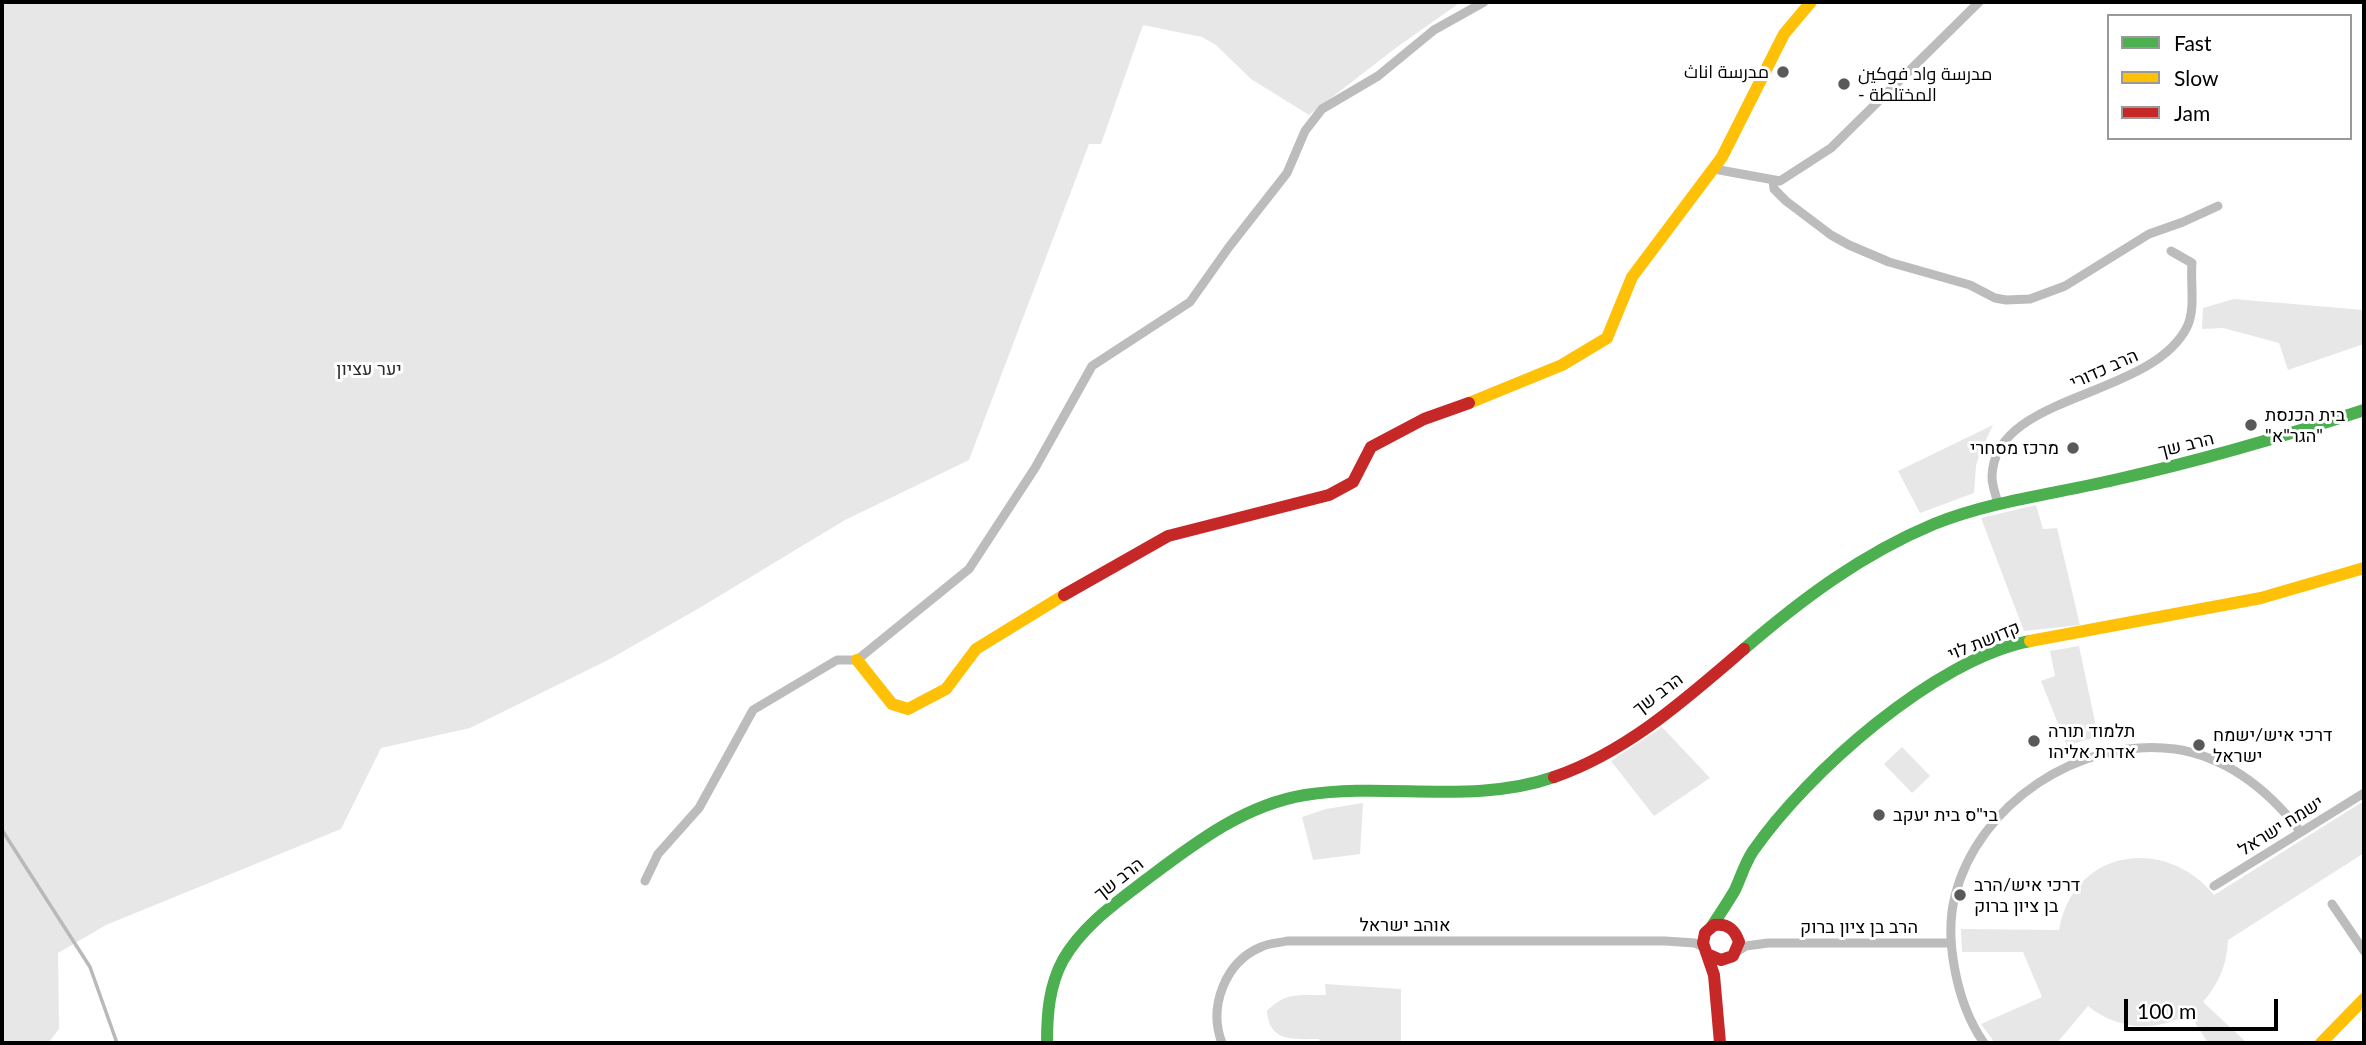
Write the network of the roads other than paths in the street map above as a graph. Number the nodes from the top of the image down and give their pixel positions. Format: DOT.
graph roads {
  1 [pos="1484,2"];
  2 [pos="1811,2"];
  3 [pos="1979,2"];
  4 [pos="1713,169"];
  5 [pos="1773,180"];
  6 [pos="2218,206"];
  7 [pos="2171,251"];
  8 [pos="2364,410"];
  9 [pos="1998,504"];
  10 [pos="2364,568"];
  11 [pos="857,660"];
  12 [pos="2364,793"];
  13 [pos="2301,831"];
  14 [pos="645,881"];
  15 [pos="1739,881"];
  16 [pos="2214,886"];
  17 [pos="2333,904"];
  18 [pos="1709,929"];
  19 [pos="1735,930"];
  20 [pos="1665,941"];
  21 [pos="1768,943"];
  22 [pos="1950,943"];
  23 [pos="1705,950"];
  24 [pos="2364,951"];
  25 [pos="1733,955"];
  26 [pos="1716,997"];
  27 [pos="2364,999"];
  28 [pos="1047,1043"];
  29 [pos="1222,1043"];
  30 [pos="1720,1043"];
  31 [pos="1984,1043"];
  32 [pos="2321,1043"];
  1 -- 11 [label="street"];
  2 -- 4 [label="street"];
  3 -- 5 [label="street"];
  4 -- 5 [label="street"];
  4 -- 11 [label="street"];
  5 -- 6 [label="street"];
  7 -- 9 [label="street, הרב כדורי"];
  8 -- 9 [label="street, הרב שך"];
  9 -- 28 [label="street, הרב שך"];
  10 -- 15 [label="street, קדושת לוי"];
  11 -- 14 [label="street"];
  12 -- 13 [label="street, ישמח ישראל"];
  13 -- 16 [label="street, ישמח ישראל"];
  13 -- 22 [label="street"];
  15 -- 18 [label="street, קדושת לוי"];
  15 -- 19 [label="street, קדושת לוי"];
  17 -- 24 [label="street"];
  18 -- 19 [label="street"];
  18 -- 20 [label="street, אוהב ישראל"];
  18 -- 23 [label="street"];
  19 -- 21 [label="street, הרב בן ציון ברוק"];
  19 -- 25 [label="street"];
  20 -- 23 [label="street, אוהב ישראל"];
  20 -- 29 [label="street, אוהב ישראל"];
  21 -- 22 [label="street, הרב בן ציון ברוק"];
  21 -- 25 [label="street, הרב בן ציון ברוק"];
  22 -- 31 [label="street"];
  23 -- 25 [label="street"];
  23 -- 26 [label="street"];
  25 -- 26 [label="street"];
  26 -- 30 [label="street"];
  27 -- 32 [label="street"];
}
